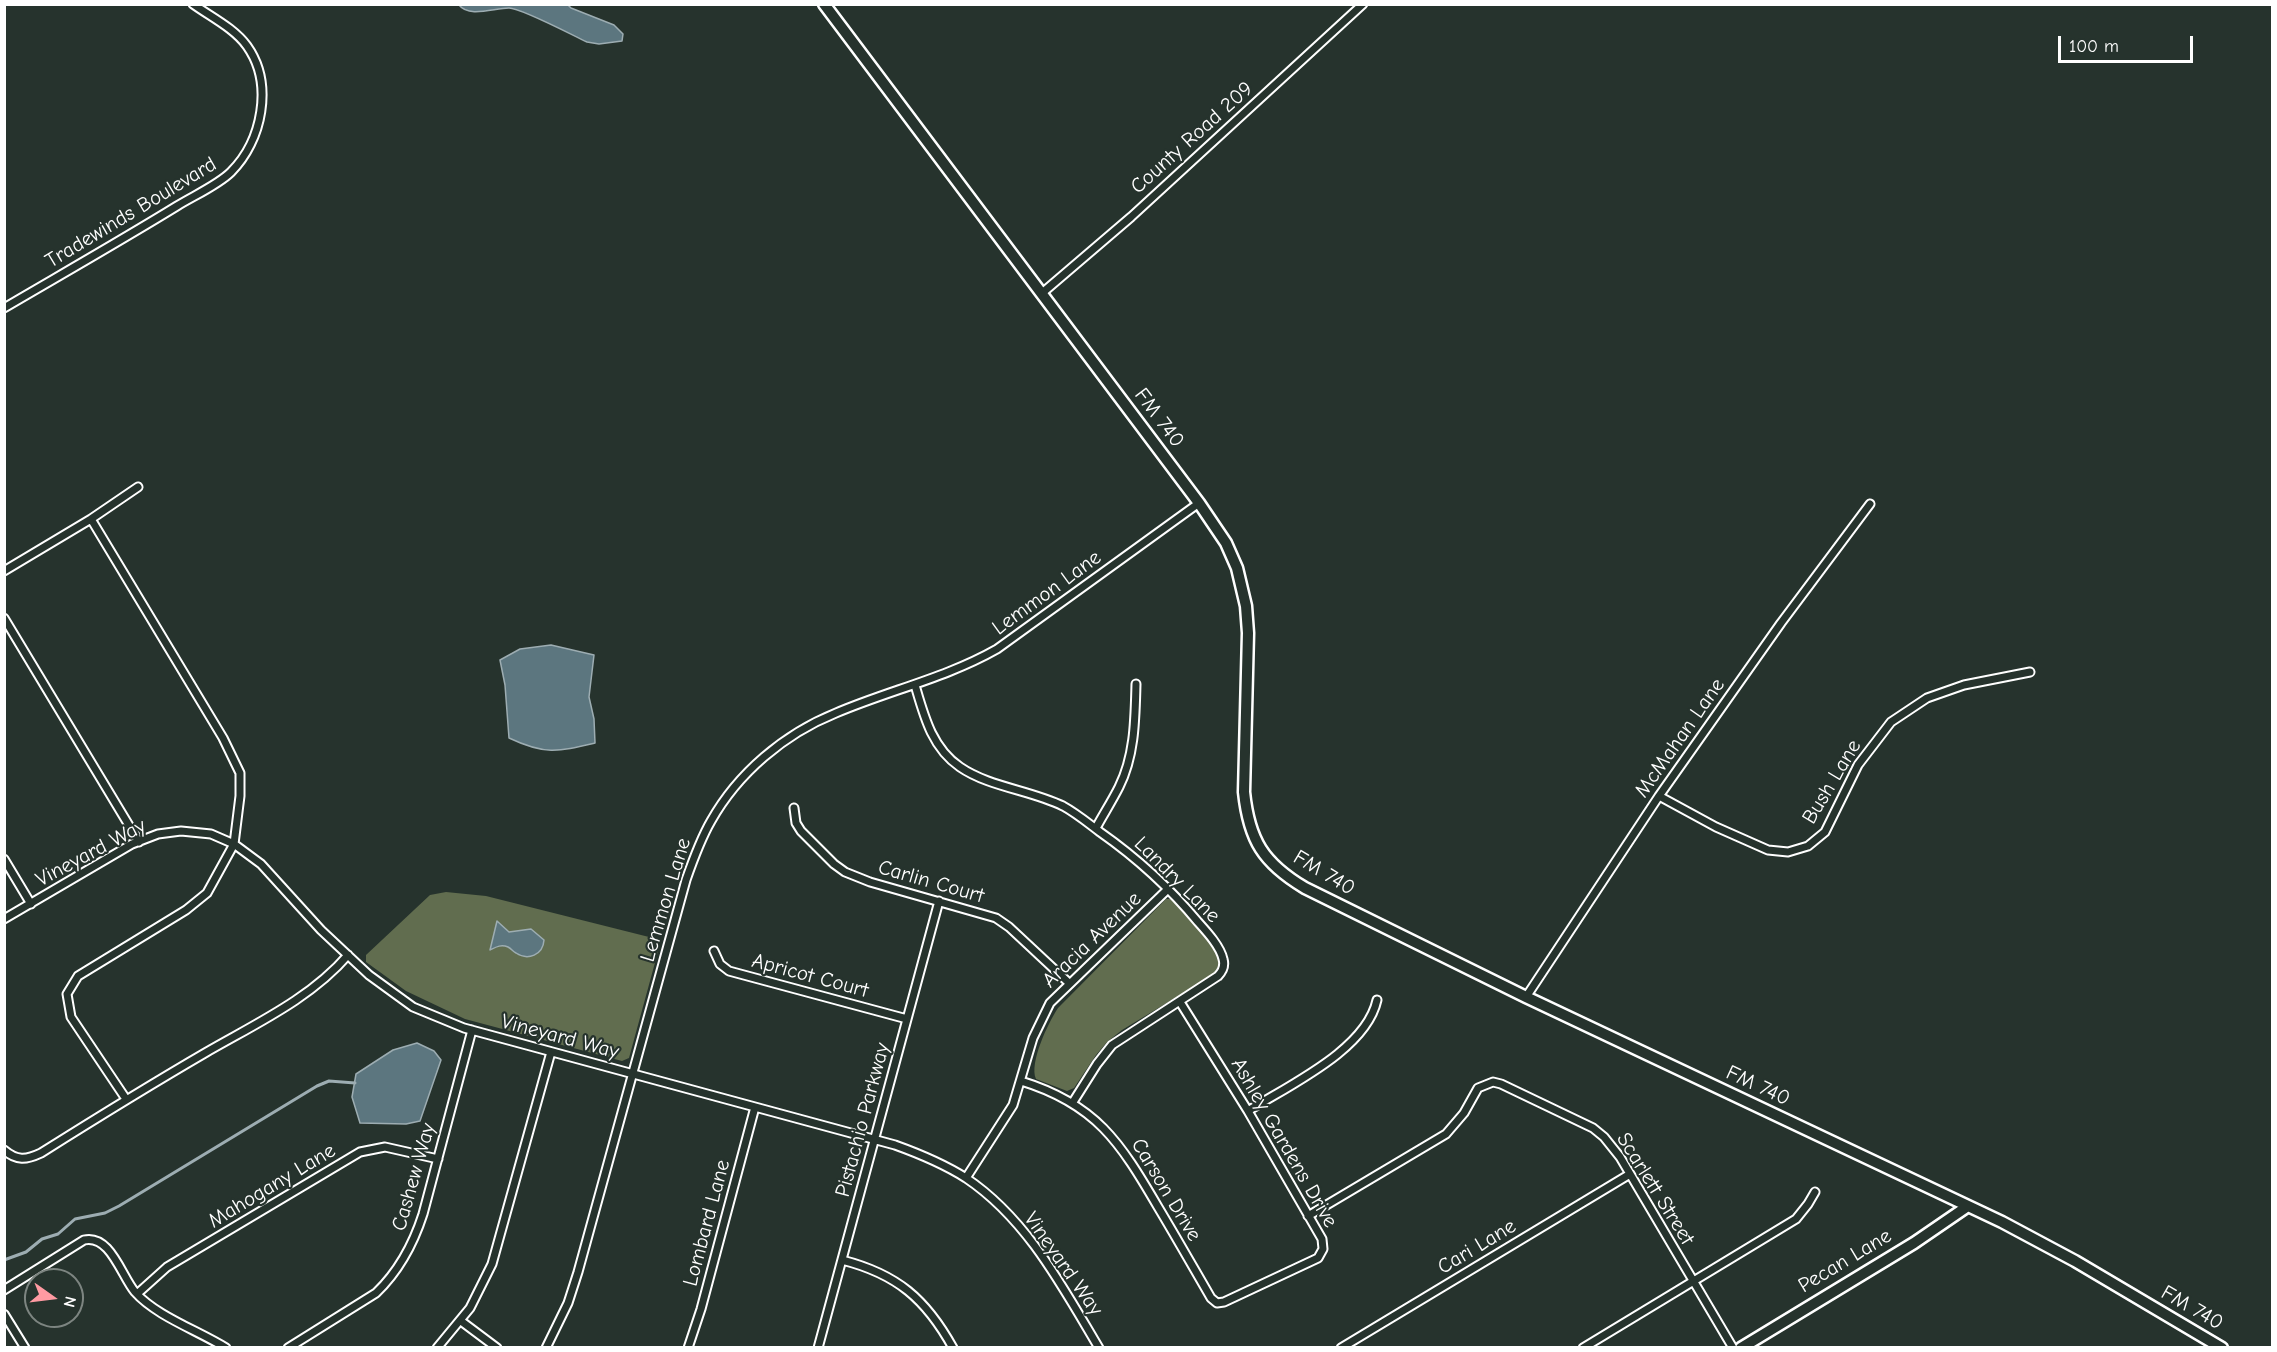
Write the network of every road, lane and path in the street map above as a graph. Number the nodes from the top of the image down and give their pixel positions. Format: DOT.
graph roads {
  1 [pos="193,4"];
  2 [pos="824,4"];
  3 [pos="1363,4"];
  4 [pos="1041,294"];
  5 [pos="4,308"];
  6 [pos="138,487"];
  7 [pos="1199,503"];
  8 [pos="1870,504"];
  9 [pos="91,519"];
  10 [pos="4,571"];
  11 [pos="4,618"];
  12 [pos="2030,672"];
  13 [pos="1136,684"];
  14 [pos="915,685"];
  15 [pos="1659,796"];
  16 [pos="794,808"];
  17 [pos="1096,828"];
  18 [pos="139,842"];
  19 [pos="234,844"];
  20 [pos="4,859"];
  21 [pos="1168,889"];
  22 [pos="939,901"];
  23 [pos="31,904"];
  24 [pos="4,919"];
  25 [pos="714,951"];
  26 [pos="348,955"];
  27 [pos="1069,983"];
  28 [pos="1526,998"];
  29 [pos="1377,1000"];
  30 [pos="1180,1002"];
  31 [pos="907,1020"];
  32 [pos="472,1030"];
  33 [pos="550,1052"];
  34 [pos="631,1074"];
  35 [pos="1021,1081"];
  36 [pos="126,1099"];
  37 [pos="1073,1102"];
  38 [pos="755,1107"];
  39 [pos="1248,1111"];
  40 [pos="874,1139"];
  41 [pos="4,1150"];
  42 [pos="438,1159"];
  43 [pos="1630,1174"];
  44 [pos="966,1178"];
  45 [pos="1815,1192"];
  46 [pos="1968,1206"];
  47 [pos="1308,1216"];
  48 [pos="842,1260"];
  49 [pos="1271,1280"];
  50 [pos="1692,1281"];
  51 [pos="4,1290"];
  52 [pos="137,1294"];
  53 [pos="4,1314"];
  54 [pos="461,1321"];
  55 [pos="25,1347"];
  56 [pos="226,1347"];
  57 [pos="288,1347"];
  58 [pos="437,1347"];
  59 [pos="497,1347"];
  60 [pos="546,1347"];
  61 [pos="688,1347"];
  62 [pos="818,1347"];
  63 [pos="953,1347"];
  64 [pos="1099,1347"];
  65 [pos="1341,1347"];
  66 [pos="1582,1347"];
  67 [pos="1733,1347"];
  68 [pos="1741,1347"];
  69 [pos="2222,1347"];
  1 -- 5 [label="street, Tradewinds Boulevard"];
  2 -- 4 [label="main road, FM 740 / FM 740"];
  3 -- 4 [label="street, County Road 209"];
  4 -- 7 [label="main road, FM 740 / FM 740"];
  6 -- 9 [label="street"];
  7 -- 14 [label="street, Lemmon Lane"];
  7 -- 28 [label="main road, FM 740 / FM 740"];
  8 -- 15 [label="street, McMahan Lane"];
  9 -- 10 [label="street"];
  9 -- 19 [label="street"];
  11 -- 18 [label="street"];
  12 -- 15 [label="street, Bush Lane"];
  13 -- 17 [label="street"];
  14 -- 17 [label="street, Landry Lane"];
  14 -- 34 [label="street, Lemmon Lane"];
  15 -- 28 [label="street, McMahan Lane"];
  16 -- 22 [label="street, Carlin Court"];
  17 -- 21 [label="street, Landry Lane"];
  18 -- 19 [label="street, Vineyard Way"];
  18 -- 23 [label="street, Vineyard Way"];
  19 -- 26 [label="street, Vineyard Way"];
  19 -- 36 [label="street"];
  20 -- 23 [label="street"];
  21 -- 27 [label="street, Aracia Avenue"];
  21 -- 30 [label="street, Landry Lane"];
  22 -- 27 [label="street, Carlin Court"];
  22 -- 31 [label="street, Pistachio Parkway"];
  23 -- 24 [label="street, Vineyard Way"];
  25 -- 31 [label="street, Apricot Court"];
  26 -- 32 [label="street, Vineyard Way"];
  26 -- 36 [label="street"];
  27 -- 35 [label="street, Aracia Avenue"];
  28 -- 46 [label="main road, FM 740 / FM 740"];
  29 -- 39 [label="street"];
  30 -- 37 [label="street, Landry Lane"];
  30 -- 39 [label="street, Ashley Gardens Drive"];
  31 -- 40 [label="street, Pistachio Parkway"];
  32 -- 33 [label="street, Vineyard Way"];
  32 -- 42 [label="street, Cashew Way"];
  33 -- 34 [label="street, Vineyard Way"];
  33 -- 54 [label="street"];
  34 -- 38 [label="street, Vineyard Way"];
  34 -- 60 [label="street, Lemmon Lane"];
  35 -- 37 [label="street, Carson Drive"];
  35 -- 44 [label="street, Aracia Avenue"];
  36 -- 41 [label="street"];
  37 -- 49 [label="street, Carson Drive"];
  38 -- 40 [label="street, Vineyard Way"];
  38 -- 61 [label="street, Lombard Lane"];
  39 -- 47 [label="street, Ashley Gardens Drive"];
  40 -- 44 [label="street, Vineyard Way"];
  40 -- 48 [label="street, Pistachio Parkway"];
  42 -- 52 [label="street, Mahogany Lane"];
  42 -- 57 [label="street, Cashew Way"];
  43 -- 47 [label="street, Scarlett Street"];
  43 -- 50 [label="street, Scarlett Street"];
  43 -- 65 [label="street, Cari Lane"];
  44 -- 64 [label="street, Vineyard Way"];
  45 -- 50 [label="street"];
  46 -- 68 [label="main road, Pecan Lane"];
  46 -- 69 [label="main road, FM 740 / FM 740"];
  47 -- 49 [label="street, Ashley Gardens Drive"];
  48 -- 62 [label="street, Pistachio Parkway"];
  48 -- 63 [label="street"];
  50 -- 66 [label="street"];
  50 -- 67 [label="street, Scarlett Street"];
  51 -- 52 [label="street"];
  52 -- 56 [label="street"];
  53 -- 55 [label="street"];
  54 -- 58 [label="street"];
  54 -- 59 [label="street"];
}
